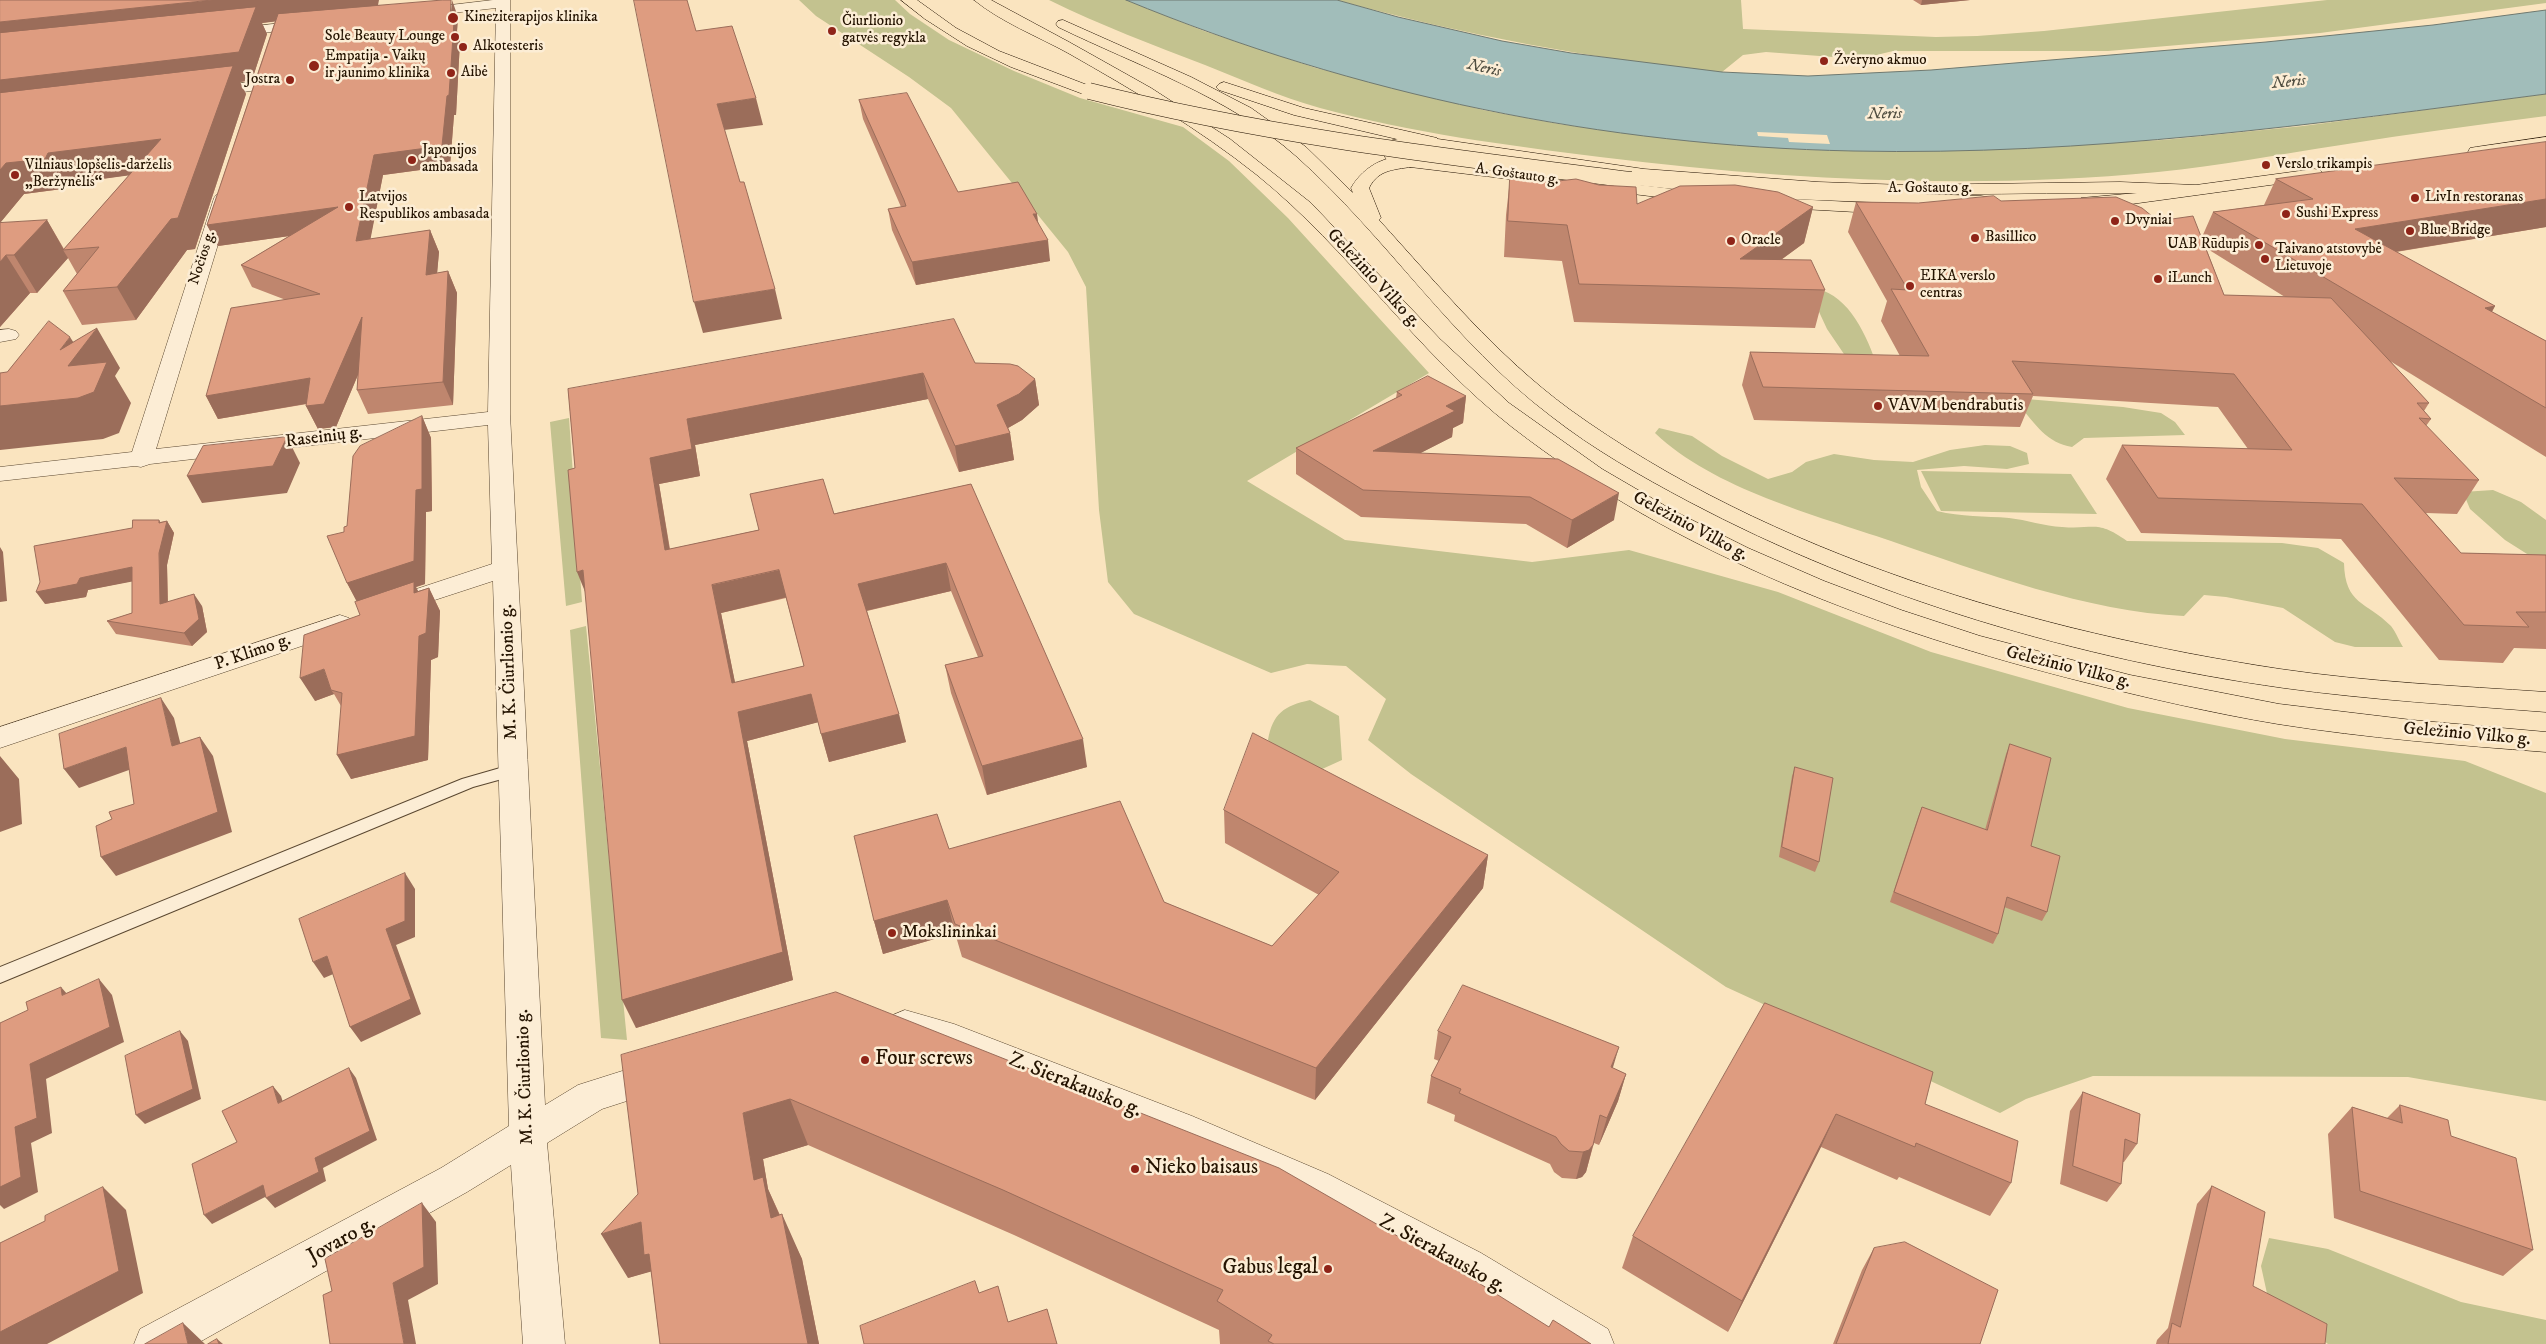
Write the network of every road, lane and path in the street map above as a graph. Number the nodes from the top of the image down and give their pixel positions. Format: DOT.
graph roads {
  1 [pos="908,0"];
  2 [pos="982,0"];
  3 [pos="503,2"];
  4 [pos="405,14"];
  5 [pos="1050,17"];
  6 [pos="327,22"];
  7 [pos="213,34"];
  8 [pos="1098,42"];
  9 [pos="260,86"];
  10 [pos="192,94"];
  11 [pos="1432,142"];
  12 [pos="2546,142"];
  13 [pos="2460,154"];
  14 [pos="1410,162"];
  15 [pos="2326,173"];
  16 [pos="230,178"];
  17 [pos="2191,189"];
  18 [pos="2016,206"];
  19 [pos="1376,227"];
  20 [pos="500,417"];
  21 [pos="141,460"];
  22 [pos="0,474"];
  23 [pos="505,568"];
  24 [pos="2546,702"];
  25 [pos="0,738"];
  26 [pos="2546,742"];
  27 [pos="514,770"];
  28 [pos="0,975"];
  29 [pos="869,1021"];
  30 [pos="692,1066"];
  31 [pos="528,1135"];
  32 [pos="155,1344"];
  33 [pos="544,1344"];
  34 [pos="1593,1344"];
  1 -- 18 [label="main road, bridge"];
  2 -- 26 [label="main road, Geležinio Vilko g."];
  3 -- 4 [label="street"];
  3 -- 20 [label="street, M. K. Čiurlionio g."];
  5 -- 8 [label="main road, Geležinio Vilko g."];
  6 -- 7 [label="street"];
  8 -- 11 [label="main road"];
  8 -- 19 [label="main road, Geležinio Vilko g."];
  9 -- 10 [label="street"];
  11 -- 14 [label="main road"];
  11 -- 17 [label="main road, A. Goštauto g."];
  12 -- 13 [label="main road"];
  14 -- 18 [label="main road, A. Goštauto g."];
  14 -- 19 [label="main road"];
  15 -- 17 [label="main road, A. Goštauto g."];
  16 -- 21 [label="street, Nočios g."];
  17 -- 18 [label="main road, A. Goštauto g."];
  19 -- 24 [label="main road, Geležinio Vilko g."];
  20 -- 21 [label="street, Raseinių g."];
  20 -- 23 [label="street, M. K. Čiurlionio g."];
  21 -- 22 [label="street, Raseinių g."];
  23 -- 25 [label="street, P. Klimo g."];
  23 -- 27 [label="street, M. K. Čiurlionio g."];
  27 -- 28 [label="lane"];
  27 -- 31 [label="street, M. K. Čiurlionio g."];
  29 -- 34 [label="street, Z. Sierakausko g."];
  30 -- 31 [label="street"];
  31 -- 32 [label="street, Jovaro g."];
  31 -- 33 [label="street, M. K. Čiurlionio g."];
}
